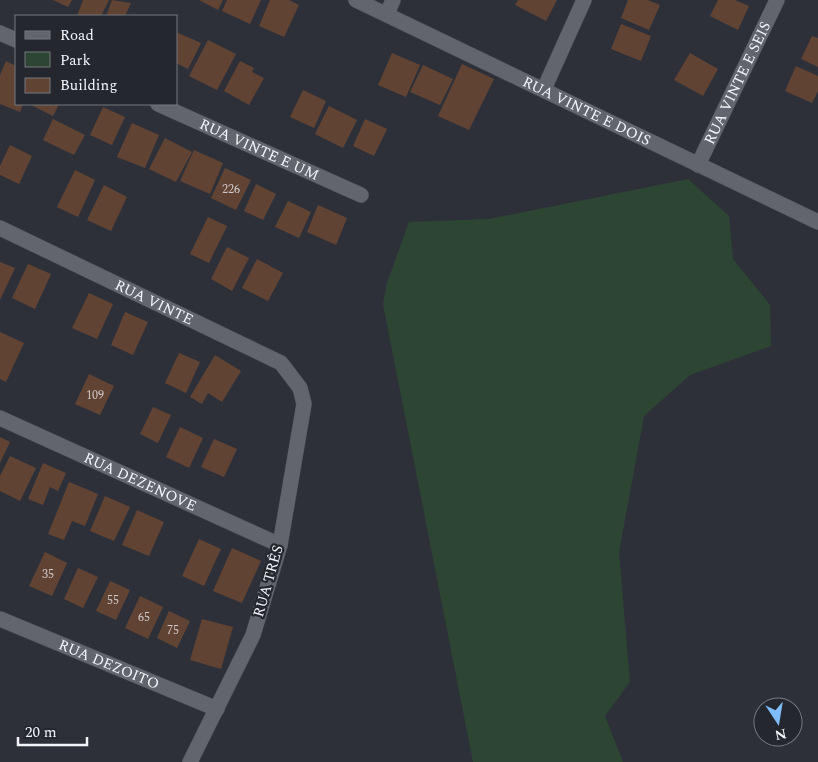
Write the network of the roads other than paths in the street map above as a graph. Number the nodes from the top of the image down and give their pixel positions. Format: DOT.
graph roads {
  1 [pos="356,0"];
  2 [pos="393,0"];
  3 [pos="584,0"];
  4 [pos="777,0"];
  5 [pos="387,14"];
  6 [pos="0,33"];
  7 [pos="15,40"];
  8 [pos="544,89"];
  9 [pos="160,105"];
  10 [pos="698,165"];
  11 [pos="361,195"];
  12 [pos="818,222"];
  13 [pos="0,228"];
  14 [pos="300,388"];
  15 [pos="0,418"];
  16 [pos="280,545"];
  17 [pos="0,619"];
  18 [pos="217,709"];
  19 [pos="190,762"];
  1 -- 5 [label="street, RUA VINTE E DOIS"];
  2 -- 5 [label="street"];
  3 -- 8 [label="street"];
  4 -- 10 [label="street, RUA VINTE E SEIS"];
  5 -- 8 [label="street, RUA VINTE E DOIS"];
  6 -- 7 [label="street"];
  8 -- 10 [label="street, RUA VINTE E DOIS"];
  9 -- 11 [label="street, RUA VINTE E UM"];
  10 -- 12 [label="street, RUA VINTE E DOIS"];
  13 -- 14 [label="street, RUA VINTE"];
  14 -- 16 [label="street, RUA TRÊS"];
  15 -- 16 [label="street, RUA DEZENOVE"];
  16 -- 18 [label="street, RUA TRÊS"];
  17 -- 18 [label="street, RUA DEZOITO"];
  18 -- 19 [label="street, RUA TRÊS"];
}
